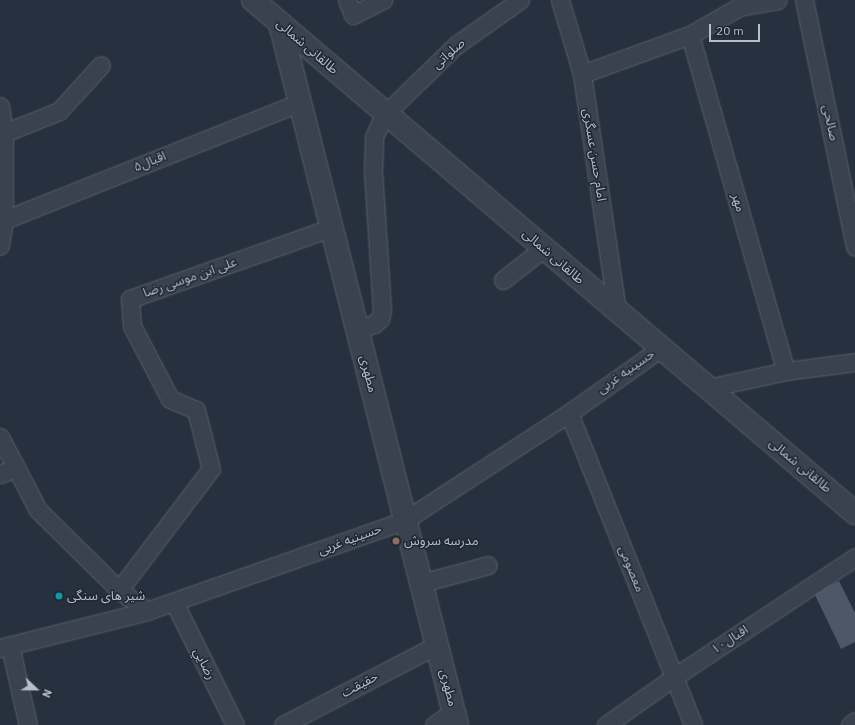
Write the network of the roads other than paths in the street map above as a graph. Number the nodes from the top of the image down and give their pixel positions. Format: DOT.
graph roads {
  1 [pos="252,0"];
  2 [pos="347,0"];
  3 [pos="383,0"];
  4 [pos="520,0"];
  5 [pos="560,0"];
  6 [pos="777,0"];
  7 [pos="804,0"];
  8 [pos="280,23"];
  9 [pos="690,35"];
  10 [pos="101,65"];
  11 [pos="582,74"];
  12 [pos="300,102"];
  13 [pos="0,106"];
  14 [pos="384,115"];
  15 [pos="4,133"];
  16 [pos="2,220"];
  17 [pos="331,228"];
  18 [pos="0,246"];
  19 [pos="855,247"];
  20 [pos="544,248"];
  21 [pos="502,280"];
  22 [pos="617,312"];
  23 [pos="357,328"];
  24 [pos="661,348"];
  25 [pos="855,362"];
  26 [pos="786,371"];
  27 [pos="708,388"];
  28 [pos="569,412"];
  29 [pos="0,437"];
  30 [pos="16,468"];
  31 [pos="0,474"];
  32 [pos="855,512"];
  33 [pos="405,520"];
  34 [pos="855,557"];
  35 [pos="488,565"];
  36 [pos="421,582"];
  37 [pos="119,590"];
  38 [pos="174,602"];
  39 [pos="147,611"];
  40 [pos="437,645"];
  41 [pos="5,647"];
  42 [pos="674,677"];
  43 [pos="455,718"];
  44 [pos="855,721"];
  45 [pos="28,725"];
  46 [pos="235,725"];
  47 [pos="283,725"];
  48 [pos="434,725"];
  49 [pos="606,725"];
  50 [pos="693,725"];
  51 [pos="850,725"];
  1 -- 8 [label="street, طالقانی شمالی"];
  2 -- 3 [label="street"];
  4 -- 14 [label="street, صلواتی"];
  5 -- 11 [label="street, امام حسن عسگری"];
  6 -- 9 [label="street"];
  7 -- 19 [label="street, صالحی"];
  8 -- 12 [label="street, مطهری"];
  8 -- 14 [label="street, طالقانی شمالی"];
  9 -- 11 [label="street"];
  9 -- 26 [label="street, مهر"];
  10 -- 15 [label="street"];
  11 -- 22 [label="street, امام حسن عسگری"];
  12 -- 16 [label="street, اقبال۵"];
  12 -- 17 [label="street, مطهری"];
  13 -- 15 [label="street"];
  14 -- 20 [label="street, طالقانی شمالی"];
  14 -- 23 [label="street"];
  15 -- 16 [label="street"];
  16 -- 18 [label="street"];
  17 -- 23 [label="street, مطهری"];
  17 -- 37 [label="street, علی ابن موسی رضا"];
  20 -- 21 [label="street"];
  20 -- 22 [label="street, طالقانی شمالی"];
  22 -- 24 [label="street, طالقانی شمالی"];
  23 -- 33 [label="street, مطهری"];
  24 -- 27 [label="street, طالقانی شمالی"];
  24 -- 28 [label="street, حسینیه غربی"];
  25 -- 26 [label="street"];
  26 -- 27 [label="street"];
  27 -- 32 [label="street, طالقانی شمالی"];
  28 -- 33 [label="street, حسینیه غربی"];
  28 -- 42 [label="street, معصومی"];
  29 -- 30 [label="street"];
  30 -- 31 [label="street"];
  30 -- 37 [label="street"];
  33 -- 36 [label="street, مطهری"];
  33 -- 38 [label="street, حسینیه غربی"];
  34 -- 42 [label="street, اقبال۱۰"];
  35 -- 36 [label="street"];
  36 -- 40 [label="street, مطهری"];
  37 -- 39 [label="street"];
  38 -- 39 [label="street, حسینیه غربی"];
  38 -- 46 [label="street, رضایي"];
  39 -- 41 [label="street, حسینیه غربی"];
  40 -- 43 [label="street, مطهری"];
  40 -- 47 [label="street, حقیقت"];
  41 -- 45 [label="street"];
  42 -- 49 [label="street, اقبال۱۰"];
  42 -- 50 [label="street, معصومی"];
  43 -- 48 [label="street"];
  44 -- 51 [label="street"];
}
